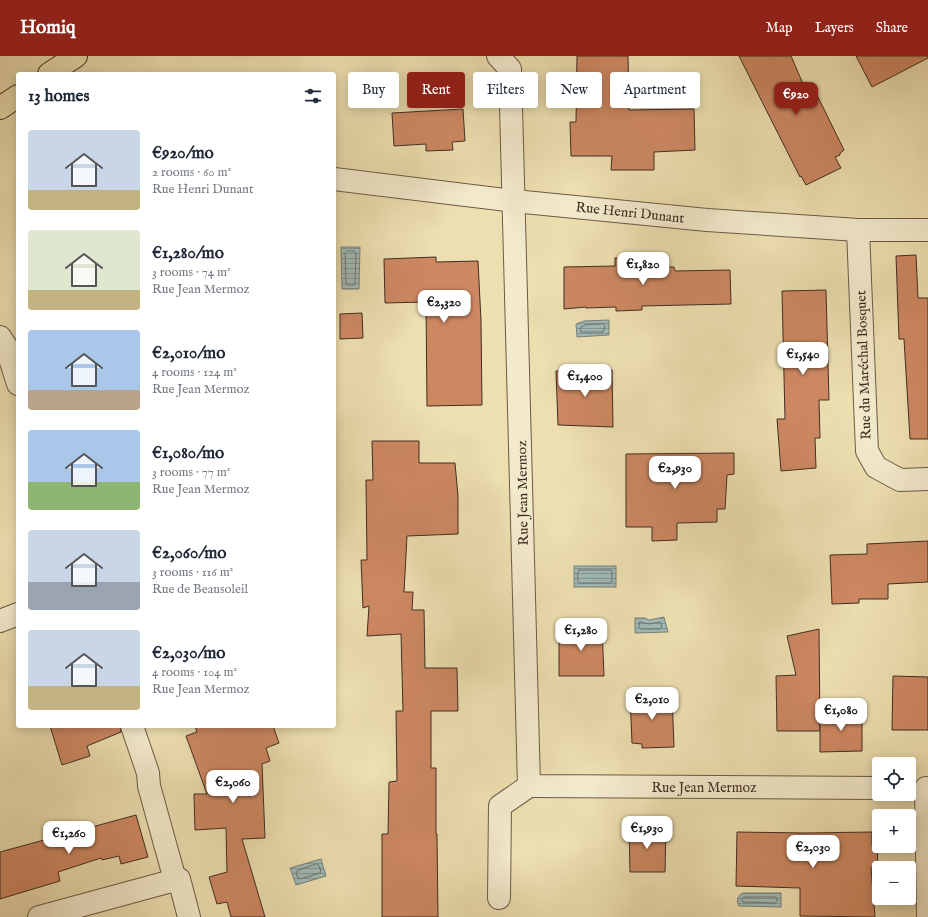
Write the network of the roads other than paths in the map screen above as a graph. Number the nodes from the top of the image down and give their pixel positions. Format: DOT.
graph roads {
  1 [pos="76,56"];
  2 [pos="498,56"];
  3 [pos="52,72"];
  4 [pos="16,97"];
  5 [pos="0,108"];
  6 [pos="336,179"];
  7 [pos="514,201"];
  8 [pos="858,230"];
  9 [pos="928,230"];
  10 [pos="0,337"];
  11 [pos="16,378"];
  12 [pos="928,479"];
  13 [pos="16,615"];
  14 [pos="0,621"];
  15 [pos="133,728"];
  16 [pos="529,786"];
  17 [pos="872,788"];
  18 [pos="921,788"];
  19 [pos="175,880"];
  20 [pos="499,898"];
  21 [pos="39,917"];
  22 [pos="189,917"];
  23 [pos="928,917"];
  1 -- 3 [label="main road"];
  2 -- 7 [label="street, Rue Jean Mermoz"];
  4 -- 5 [label="main road"];
  6 -- 7 [label="street, Rue Henri Dunant"];
  7 -- 8 [label="street, Rue Henri Dunant"];
  7 -- 16 [label="street, Rue Jean Mermoz"];
  8 -- 9 [label="street, Rue Henri Dunant"];
  8 -- 12 [label="street, Rue du Maréchal Bosquet"];
  10 -- 11 [label="street"];
  13 -- 14 [label="street"];
  15 -- 19 [label="street"];
  16 -- 17 [label="street, Rue Jean Mermoz"];
  16 -- 20 [label="street"];
  18 -- 23 [label="street"];
  19 -- 21 [label="street"];
  19 -- 22 [label="street"];
}
